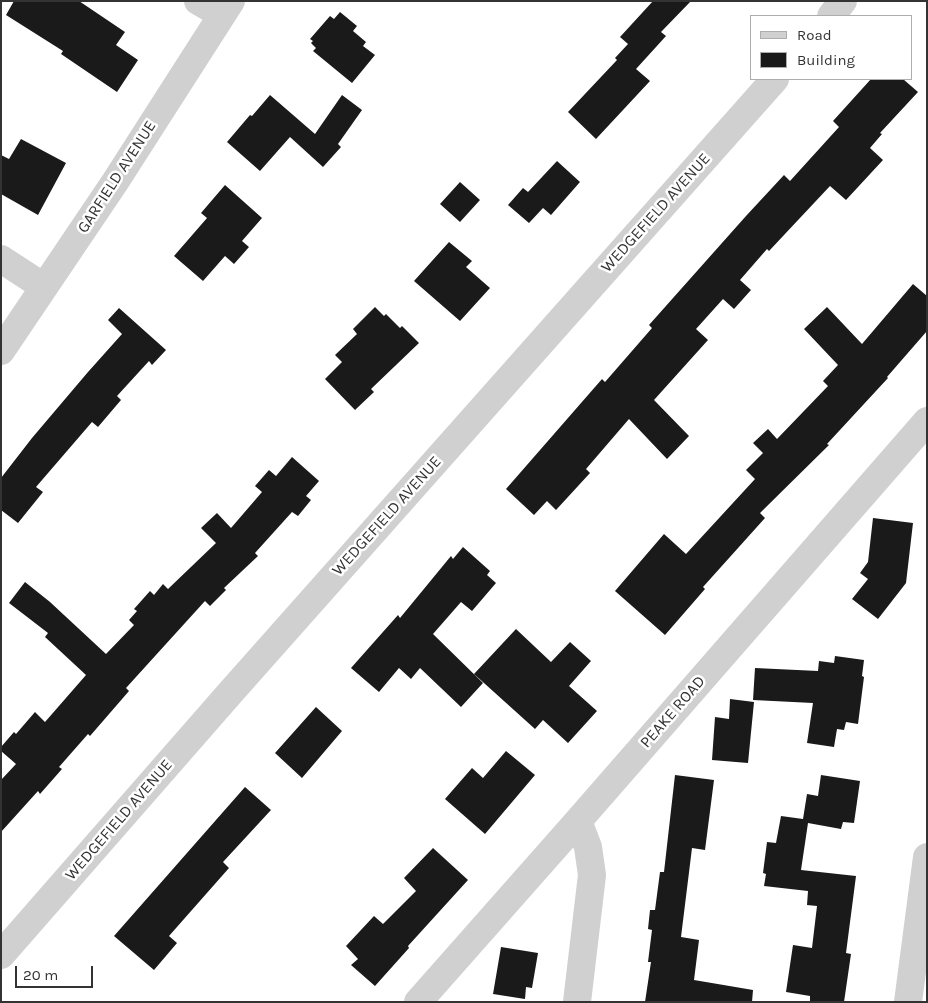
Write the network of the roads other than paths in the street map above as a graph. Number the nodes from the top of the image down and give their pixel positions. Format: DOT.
graph roads {
  1 [pos="198,1"];
  2 [pos="844,1"];
  3 [pos="227,8"];
  4 [pos="831,15"];
  5 [pos="774,80"];
  6 [pos="1,259"];
  7 [pos="44,287"];
  8 [pos="1,351"];
  9 [pos="927,421"];
  10 [pos="578,821"];
  11 [pos="927,857"];
  12 [pos="1,955"];
  13 [pos="418,1002"];
  14 [pos="577,1002"];
  15 [pos="908,1002"];
  1 -- 3 [label="street"];
  2 -- 4 [label="street"];
  3 -- 7 [label="street, GARFIELD AVENUE"];
  5 -- 12 [label="street, WEDGEFIELD AVENUE"];
  6 -- 7 [label="street"];
  7 -- 8 [label="street, GARFIELD AVENUE"];
  9 -- 10 [label="street, PEAKE ROAD"];
  10 -- 13 [label="street, PEAKE ROAD"];
  10 -- 14 [label="street"];
  11 -- 15 [label="street"];
}
